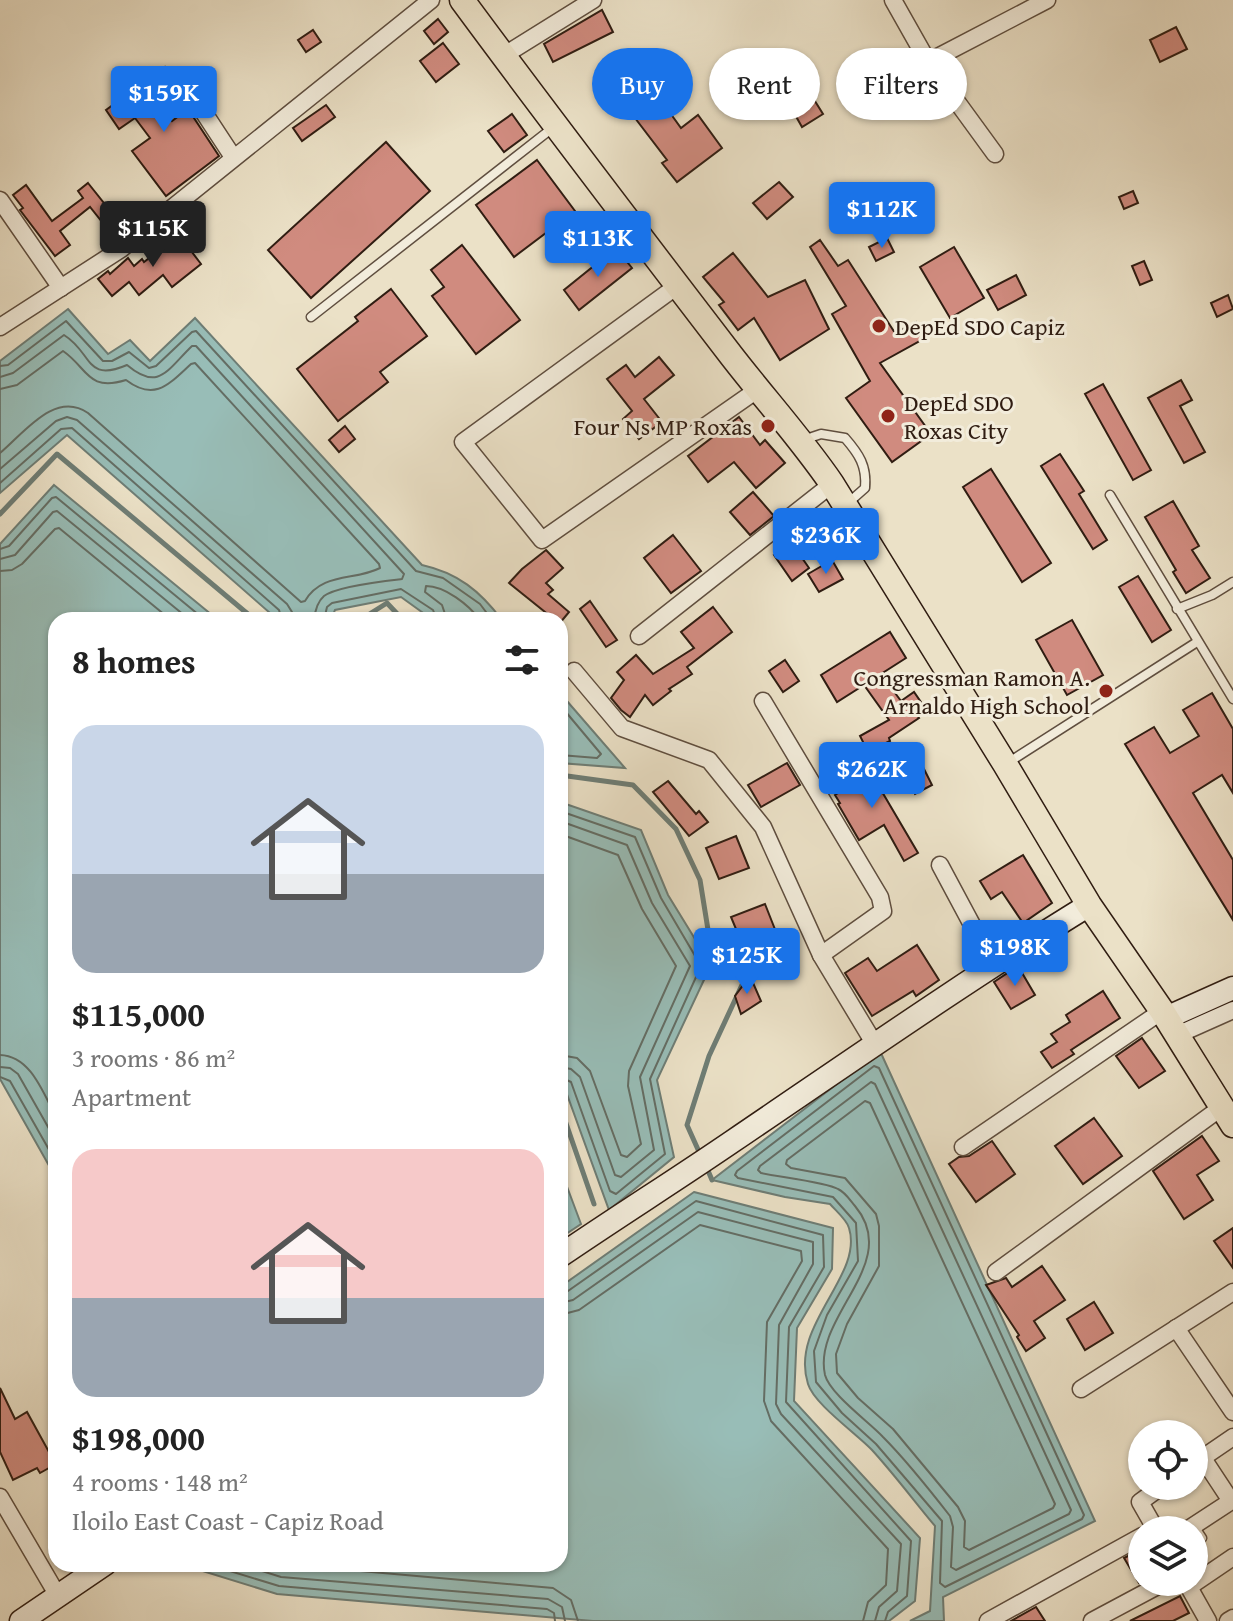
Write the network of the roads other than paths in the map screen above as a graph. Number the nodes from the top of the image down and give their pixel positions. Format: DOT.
graph roads {
  1 [pos="431,0"];
  2 [pos="462,0"];
  3 [pos="593,0"];
  4 [pos="893,0"];
  5 [pos="1047,0"];
  6 [pos="920,48"];
  7 [pos="955,48"];
  8 [pos="503,56"];
  9 [pos="193,96"];
  10 [pos="967,116"];
  11 [pos="556,126"];
  12 [pos="995,154"];
  13 [pos="233,157"];
  14 [pos="0,200"];
  15 [pos="677,286"];
  16 [pos="61,288"];
  17 [pos="311,317"];
  18 [pos="0,327"];
  19 [pos="757,390"];
  20 [pos="802,440"];
  21 [pos="832,484"];
  22 [pos="1110,495"];
  23 [pos="845,505"];
  24 [pos="1233,582"];
  25 [pos="1177,609"];
  26 [pos="639,636"];
  27 [pos="1197,642"];
  28 [pos="574,671"];
  29 [pos="1233,699"];
  30 [pos="763,701"];
  31 [pos="1005,764"];
  32 [pos="940,865"];
  33 [pos="1089,905"];
  34 [pos="821,955"];
  35 [pos="993,964"];
  36 [pos="1233,988"];
  37 [pos="1233,1010"];
  38 [pos="1168,1022"];
  39 [pos="874,1043"];
  40 [pos="1227,1116"];
  41 [pos="963,1147"];
  42 [pos="568,1251"];
  43 [pos="996,1272"];
  44 [pos="1233,1292"];
  45 [pos="1176,1328"];
  46 [pos="1081,1389"];
  47 [pos="1233,1412"];
  48 [pos="1233,1437"];
  49 [pos="1208,1453"];
  50 [pos="1208,1472"];
  51 [pos="0,1497"];
  52 [pos="1232,1501"];
  53 [pos="1208,1520"];
  54 [pos="1128,1544"];
  55 [pos="1233,1557"];
  56 [pos="93,1572"];
  57 [pos="1208,1572"];
  58 [pos="58,1596"];
  59 [pos="1139,1596"];
  60 [pos="1193,1596"];
  61 [pos="1205,1620"];
  62 [pos="21,1621"];
  63 [pos="988,1621"];
  64 [pos="1092,1621"];
  1 -- 13 [label="street"];
  2 -- 8 [label="main road"];
  3 -- 8 [label="street"];
  4 -- 6 [label="street"];
  5 -- 7 [label="street"];
  8 -- 11 [label="main road"];
  9 -- 13 [label="street"];
  10 -- 12 [label="street"];
  11 -- 15 [label="main road"];
  11 -- 17 [label="lane"];
  13 -- 16 [label="street"];
  14 -- 16 [label="street"];
  15 -- 19 [label="main road"];
  15 -- 19 [label="street"];
  16 -- 18 [label="street"];
  19 -- 20 [label="main road"];
  20 -- 21 [label="main road"];
  20 -- 23 [label="lane"];
  21 -- 23 [label="main road"];
  21 -- 26 [label="street"];
  22 -- 25 [label="lane"];
  23 -- 31 [label="main road"];
  24 -- 25 [label="lane"];
  25 -- 27 [label="lane"];
  27 -- 29 [label="lane"];
  27 -- 31 [label="lane"];
  28 -- 34 [label="street"];
  30 -- 34 [label="street"];
  31 -- 33 [label="main road"];
  32 -- 35 [label="street"];
  33 -- 35 [label="main road"];
  33 -- 38 [label="main road"];
  34 -- 39 [label="street"];
  35 -- 39 [label="main road"];
  36 -- 38 [label="main road"];
  37 -- 38 [label="street"];
  38 -- 40 [label="main road"];
  38 -- 41 [label="street"];
  39 -- 42 [label="main road"];
  40 -- 43 [label="street"];
  44 -- 45 [label="street"];
  45 -- 46 [label="street"];
  45 -- 47 [label="street"];
  48 -- 49 [label="street"];
  50 -- 52 [label="street"];
  51 -- 58 [label="street"];
  52 -- 53 [label="street"];
  54 -- 63 [label="street"];
  55 -- 57 [label="street"];
  56 -- 58 [label="main road"];
  58 -- 62 [label="main road"];
  59 -- 64 [label="street"];
  60 -- 61 [label="street"];
}
